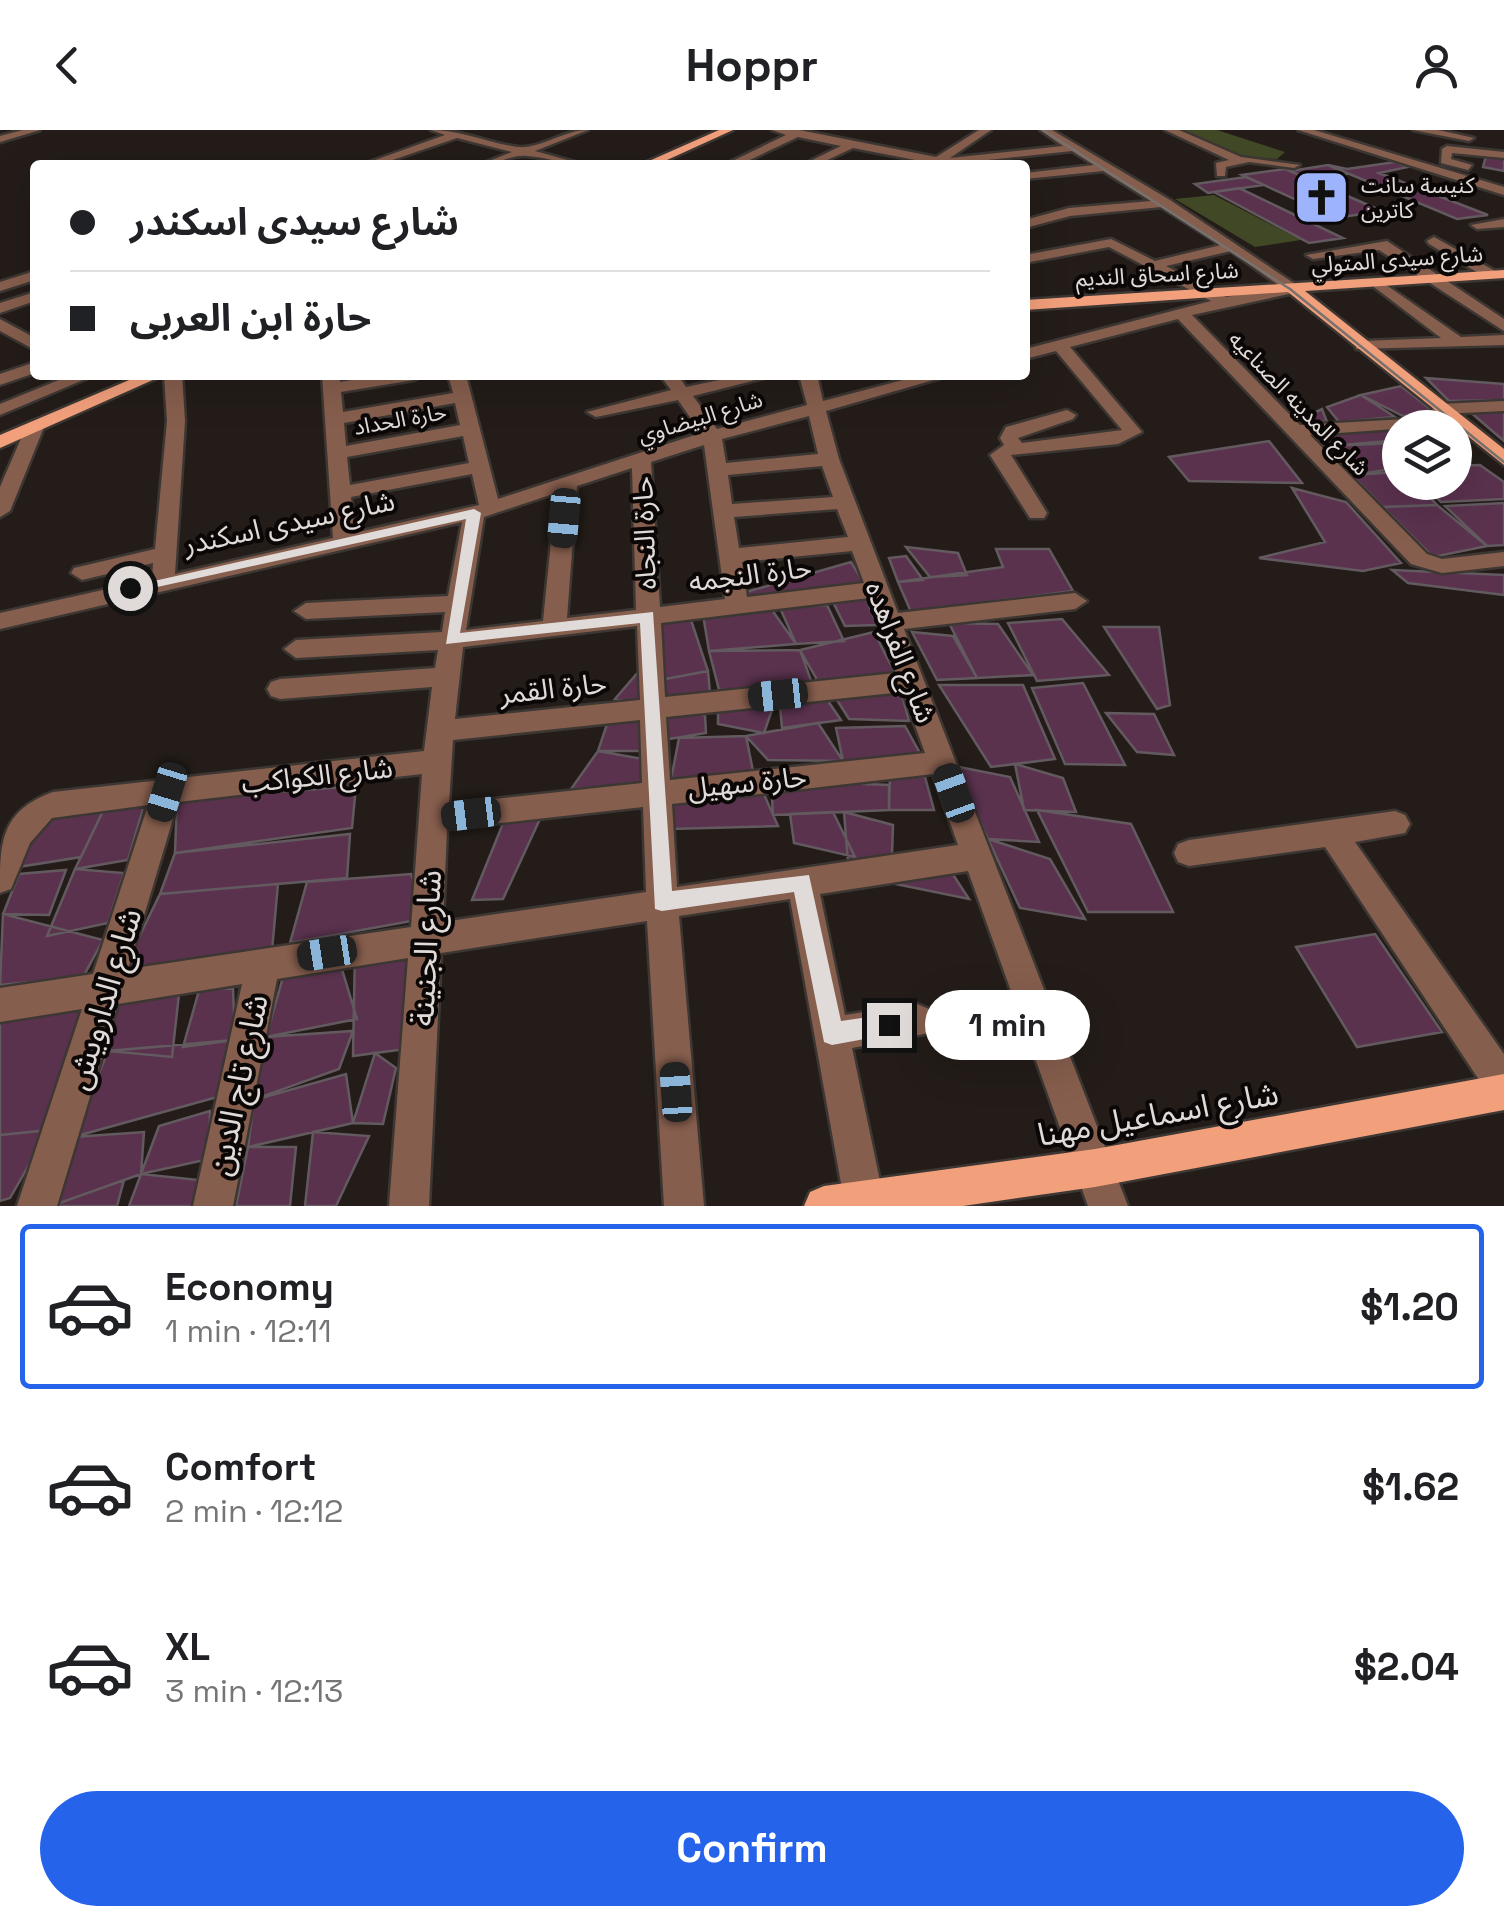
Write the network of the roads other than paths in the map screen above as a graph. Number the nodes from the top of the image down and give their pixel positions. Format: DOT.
graph roads {
  1 [pos="35,130"];
  2 [pos="436,130"];
  3 [pos="471,130"];
  4 [pos="515,130"];
  5 [pos="582,130"];
  6 [pos="728,130"];
  7 [pos="777,130"];
  8 [pos="999,130"];
  9 [pos="1045,130"];
  10 [pos="1170,130"];
  11 [pos="1304,130"];
  12 [pos="985,131"];
  13 [pos="800,132"];
  14 [pos="1336,134"];
  15 [pos="456,135"];
  16 [pos="885,136"];
  17 [pos="0,139"];
  18 [pos="482,141"];
  19 [pos="1416,141"];
  20 [pos="1504,144"];
  21 [pos="858,146"];
  22 [pos="1074,148"];
  23 [pos="805,150"];
  24 [pos="522,151"];
  25 [pos="1446,155"];
  26 [pos="1504,155"];
  27 [pos="829,156"];
  28 [pos="381,160"];
  29 [pos="425,160"];
  30 [pos="498,160"];
  31 [pos="556,160"];
  32 [pos="658,160"];
  33 [pos="741,160"];
  34 [pos="820,160"];
  35 [pos="847,160"];
  36 [pos="921,160"];
  37 [pos="939,160"];
  38 [pos="1008,160"];
  39 [pos="1236,160"];
  40 [pos="1294,164"];
  41 [pos="1106,167"];
  42 [pos="1488,170"];
  43 [pos="1221,174"];
  44 [pos="1030,175"];
  45 [pos="1504,192"];
  46 [pos="1166,204"];
  47 [pos="1030,207"];
  48 [pos="1060,214"];
  49 [pos="1030,223"];
  50 [pos="1504,223"];
  51 [pos="1030,234"];
  52 [pos="1504,234"];
  53 [pos="1434,241"];
  54 [pos="1233,246"];
  55 [pos="1378,246"];
  56 [pos="1068,251"];
  57 [pos="1313,255"];
  58 [pos="1030,262"];
  59 [pos="1154,266"];
  60 [pos="1499,276"];
  61 [pos="1437,278"];
  62 [pos="1419,280"];
  63 [pos="1379,284"];
  64 [pos="1292,289"];
  65 [pos="1206,293"];
  66 [pos="30,297"];
  67 [pos="1224,302"];
  68 [pos="1030,305"];
  69 [pos="0,308"];
  70 [pos="1181,313"];
  71 [pos="1504,326"];
  72 [pos="30,327"];
  73 [pos="5,332"];
  74 [pos="1504,340"];
  75 [pos="30,342"];
  76 [pos="1456,342"];
  77 [pos="1060,345"];
  78 [pos="1362,346"];
  79 [pos="1030,353"];
  80 [pos="30,369"];
  81 [pos="0,380"];
  82 [pos="74,380"];
  83 [pos="143,380"];
  84 [pos="173,380"];
  85 [pos="457,380"];
  86 [pos="674,380"];
  87 [pos="746,380"];
  88 [pos="809,380"];
  89 [pos="921,380"];
  90 [pos="332,381"];
  91 [pos="684,395"];
  92 [pos="462,397"];
  93 [pos="1504,406"];
  94 [pos="814,408"];
  95 [pos="0,410"];
  96 [pos="1441,410"];
  97 [pos="1472,411"];
  98 [pos="596,412"];
  99 [pos="1066,415"];
  100 [pos="335,420"];
  101 [pos="1382,421"];
  102 [pos="35,427"];
  103 [pos="470,429"];
  104 [pos="1293,430"];
  105 [pos="1472,434"];
  106 [pos="712,436"];
  107 [pos="0,442"];
  108 [pos="1016,448"];
  109 [pos="338,453"];
  110 [pos="641,458"];
  111 [pos="829,458"];
  112 [pos="1504,459"];
  113 [pos="480,467"];
  114 [pos="717,470"];
  115 [pos="567,482"];
  116 [pos="340,492"];
  117 [pos="845,502"];
  118 [pos="2,503"];
  119 [pos="481,509"];
  120 [pos="723,511"];
  121 [pos="1037,513"];
  122 [pos="344,540"];
  123 [pos="860,543"];
  124 [pos="166,553"];
  125 [pos="730,556"];
  126 [pos="1504,559"];
  127 [pos="82,573"];
  128 [pos="163,580"];
  129 [pos="877,589"];
  130 [pos="1075,602"];
  131 [pos="458,603"];
  132 [pos="737,605"];
  133 [pos="306,611"];
  134 [pos="648,616"];
  135 [pos="0,620"];
  136 [pos="890,622"];
  137 [pos="554,627"];
  138 [pos="452,640"];
  139 [pos="296,648"];
  140 [pos="446,677"];
  141 [pos="912,681"];
  142 [pos="280,689"];
  143 [pos="654,708"];
  144 [pos="440,731"];
  145 [pos="437,761"];
  146 [pos="942,762"];
  147 [pos="658,791"];
  148 [pos="167,792"];
  149 [pos="433,818"];
  150 [pos="1395,824"];
  151 [pos="1332,832"];
  152 [pos="1189,854"];
  153 [pos="976,856"];
  154 [pos="0,880"];
  155 [pos="802,882"];
  156 [pos="662,902"];
  157 [pos="428,937"];
  158 [pos="263,964"];
  159 [pos="109,987"];
  160 [pos="0,1005"];
  161 [pos="917,1021"];
  162 [pos="832,1034"];
  163 [pos="1504,1089"];
  164 [pos="1094,1168"];
  165 [pos="884,1201"];
  166 [pos="38,1206"];
  167 [pos="213,1206"];
  168 [pos="409,1206"];
  169 [pos="684,1206"];
  170 [pos="824,1206"];
  171 [pos="1108,1206"];
  1 -- 17 [label="street"];
  2 -- 15 [label="street"];
  3 -- 15 [label="street"];
  4 -- 18 [label="street"];
  5 -- 24 [label="street"];
  6 -- 32 [label="main road"];
  7 -- 13 [label="street"];
  8 -- 12 [label="street"];
  9 -- 22 [label="street"];
  10 -- 39 [label="street"];
  11 -- 14 [label="street"];
  12 -- 37 [label="street"];
  13 -- 21 [label="street"];
  13 -- 33 [label="street"];
  14 -- 19 [label="street"];
  15 -- 18 [label="street"];
  15 -- 28 [label="street"];
  16 -- 21 [label="street"];
  18 -- 24 [label="street"];
  18 -- 29 [label="street"];
  19 -- 20 [label="street"];
  19 -- 25 [label="street"];
  19 -- 45 [label="street"];
  21 -- 27 [label="street"];
  21 -- 36 [label="street"];
  22 -- 38 [label="street"];
  22 -- 41 [label="street"];
  23 -- 27 [label="street"];
  24 -- 30 [label="street"];
  24 -- 31 [label="street"];
  25 -- 26 [label="street"];
  25 -- 42 [label="street"];
  27 -- 34 [label="street"];
  27 -- 35 [label="street"];
  39 -- 40 [label="street"];
  39 -- 43 [label="street"];
  41 -- 44 [label="street"];
  41 -- 46 [label="street"];
  46 -- 48 [label="street"];
  46 -- 54 [label="street"];
  47 -- 48 [label="street"];
  48 -- 49 [label="street"];
  50 -- 52 [label="street"];
  51 -- 56 [label="street"];
  53 -- 60 [label="street"];
  54 -- 59 [label="street"];
  54 -- 64 [label="street"];
  55 -- 57 [label="street"];
  55 -- 61 [label="street"];
  55 -- 62 [label="street"];
  56 -- 58 [label="street"];
  56 -- 59 [label="street"];
  59 -- 65 [label="street"];
  60 -- 61 [label="main road, شارع سيدى المتولي"];
  61 -- 62 [label="main road, شارع سيدى المتولي"];
  61 -- 71 [label="street"];
  62 -- 63 [label="main road, شارع سيدى المتولي"];
  63 -- 64 [label="main road, شارع سيدى المتولي"];
  63 -- 76 [label="street"];
  64 -- 65 [label="main road, شارع اسحاق النديم"];
  64 -- 67 [label="street"];
  64 -- 78 [label="main road"];
  65 -- 67 [label="street"];
  65 -- 68 [label="main road, شارع اسحاق النديم"];
  66 -- 69 [label="street"];
  67 -- 70 [label="street"];
  70 -- 77 [label="street"];
  70 -- 104 [label="street, شارع المدينه الصناعيه"];
  72 -- 73 [label="street"];
  73 -- 75 [label="street"];
  74 -- 76 [label="street"];
  76 -- 78 [label="street"];
  77 -- 79 [label="street"];
  77 -- 108 [label="street"];
  78 -- 96 [label="main road"];
  80 -- 81 [label="street"];
  82 -- 95 [label="street"];
  83 -- 102 [label="main road"];
  84 -- 124 [label="street"];
  85 -- 92 [label="street, شارع الجنينة"];
  86 -- 91 [label="street"];
  87 -- 91 [label="street"];
  88 -- 94 [label="street, شارع الفراهده"];
  89 -- 94 [label="street, شارع البيضاوي"];
  90 -- 100 [label="street"];
  91 -- 98 [label="street"];
  91 -- 106 [label="street"];
  92 -- 100 [label="street"];
  92 -- 103 [label="street, شارع الجنينة"];
  93 -- 97 [label="street"];
  94 -- 106 [label="street, شارع البيضاوي"];
  94 -- 111 [label="street, شارع الفراهده"];
  99 -- 108 [label="street"];
  100 -- 109 [label="street"];
  101 -- 104 [label="street"];
  102 -- 107 [label="main road"];
  102 -- 118 [label="street"];
  103 -- 109 [label="street, حارة الحداد"];
  103 -- 113 [label="street, شارع الجنينة"];
  104 -- 126 [label="street, شارع المدينه الصناعيه"];
  105 -- 112 [label="main road"];
  106 -- 110 [label="street, شارع البيضاوي"];
  106 -- 114 [label="street"];
  108 -- 121 [label="street"];
  109 -- 116 [label="street"];
  110 -- 115 [label="street, شارع البيضاوي"];
  110 -- 134 [label="street, حارة النجاه"];
  111 -- 114 [label="street"];
  111 -- 117 [label="street, شارع الفراهده"];
  113 -- 116 [label="street"];
  113 -- 119 [label="street, شارع الجنينة"];
  114 -- 120 [label="street"];
  115 -- 119 [label="street, شارع البيضاوي"];
  115 -- 137 [label="street"];
  116 -- 122 [label="street"];
  117 -- 120 [label="street"];
  117 -- 123 [label="street, شارع الفراهده"];
  119 -- 122 [label="street, شارع سيدى اسكندر"];
  119 -- 131 [label="street, شارع الجنينة"];
  120 -- 125 [label="street"];
  122 -- 128 [label="street, شارع سيدى اسكندر"];
  123 -- 125 [label="street"];
  123 -- 129 [label="street, شارع الفراهده"];
  124 -- 127 [label="street"];
  124 -- 128 [label="street"];
  125 -- 132 [label="street"];
  128 -- 135 [label="street, شارع سيدى اسكندر"];
  129 -- 132 [label="street, حارة النجمه"];
  129 -- 136 [label="street, شارع الفراهده"];
  130 -- 136 [label="street"];
  131 -- 133 [label="street"];
  131 -- 138 [label="street, شارع الجنينة"];
  132 -- 134 [label="street, حارة النجمه"];
  134 -- 137 [label="street, حارة النجمه"];
  134 -- 143 [label="street, حارة النجاه"];
  136 -- 141 [label="street, شارع الفراهده"];
  137 -- 138 [label="street, حارة النجمه"];
  138 -- 139 [label="street, حارة النجمه"];
  138 -- 140 [label="street, شارع الجنينة"];
  140 -- 142 [label="street"];
  140 -- 144 [label="street, شارع الجنينة"];
  141 -- 143 [label="street, حارة القمر"];
  141 -- 146 [label="street, شارع الفراهده"];
  143 -- 144 [label="street, حارة القمر"];
  143 -- 147 [label="street, حارة النجاه"];
  144 -- 145 [label="street, شارع الجنينة"];
  145 -- 148 [label="street, شارع الكواكب"];
  145 -- 149 [label="street, شارع الجنينة"];
  146 -- 147 [label="street, حارة سهيل"];
  146 -- 153 [label="street, شارع الفراهده"];
  147 -- 149 [label="street, حارة سهيل"];
  147 -- 156 [label="street, حارة النجاه"];
  148 -- 154 [label="street, شارع الكواكب"];
  148 -- 159 [label="street, شارع الدارويش"];
  149 -- 157 [label="street, شارع الجنينة"];
  150 -- 151 [label="street"];
  151 -- 152 [label="street"];
  151 -- 163 [label="street"];
  153 -- 155 [label="street"];
  153 -- 164 [label="street, شارع الفراهده"];
  155 -- 156 [label="street"];
  155 -- 162 [label="street"];
  156 -- 157 [label="street"];
  156 -- 169 [label="street, حارة النجاه"];
  157 -- 158 [label="street"];
  157 -- 168 [label="street, شارع الجنينة"];
  158 -- 159 [label="street"];
  158 -- 167 [label="street, شارع تاج الدين"];
  159 -- 160 [label="street"];
  159 -- 166 [label="street, شارع الدارويش"];
  161 -- 162 [label="street"];
  162 -- 165 [label="street"];
  163 -- 164 [label="main road, شارع اسماعيل مهنا"];
  164 -- 165 [label="main road, شارع اسماعيل مهنا"];
  164 -- 171 [label="street, شارع الفراهده"];
  165 -- 170 [label="main road, شارع اسماعيل مهنا"];
}
